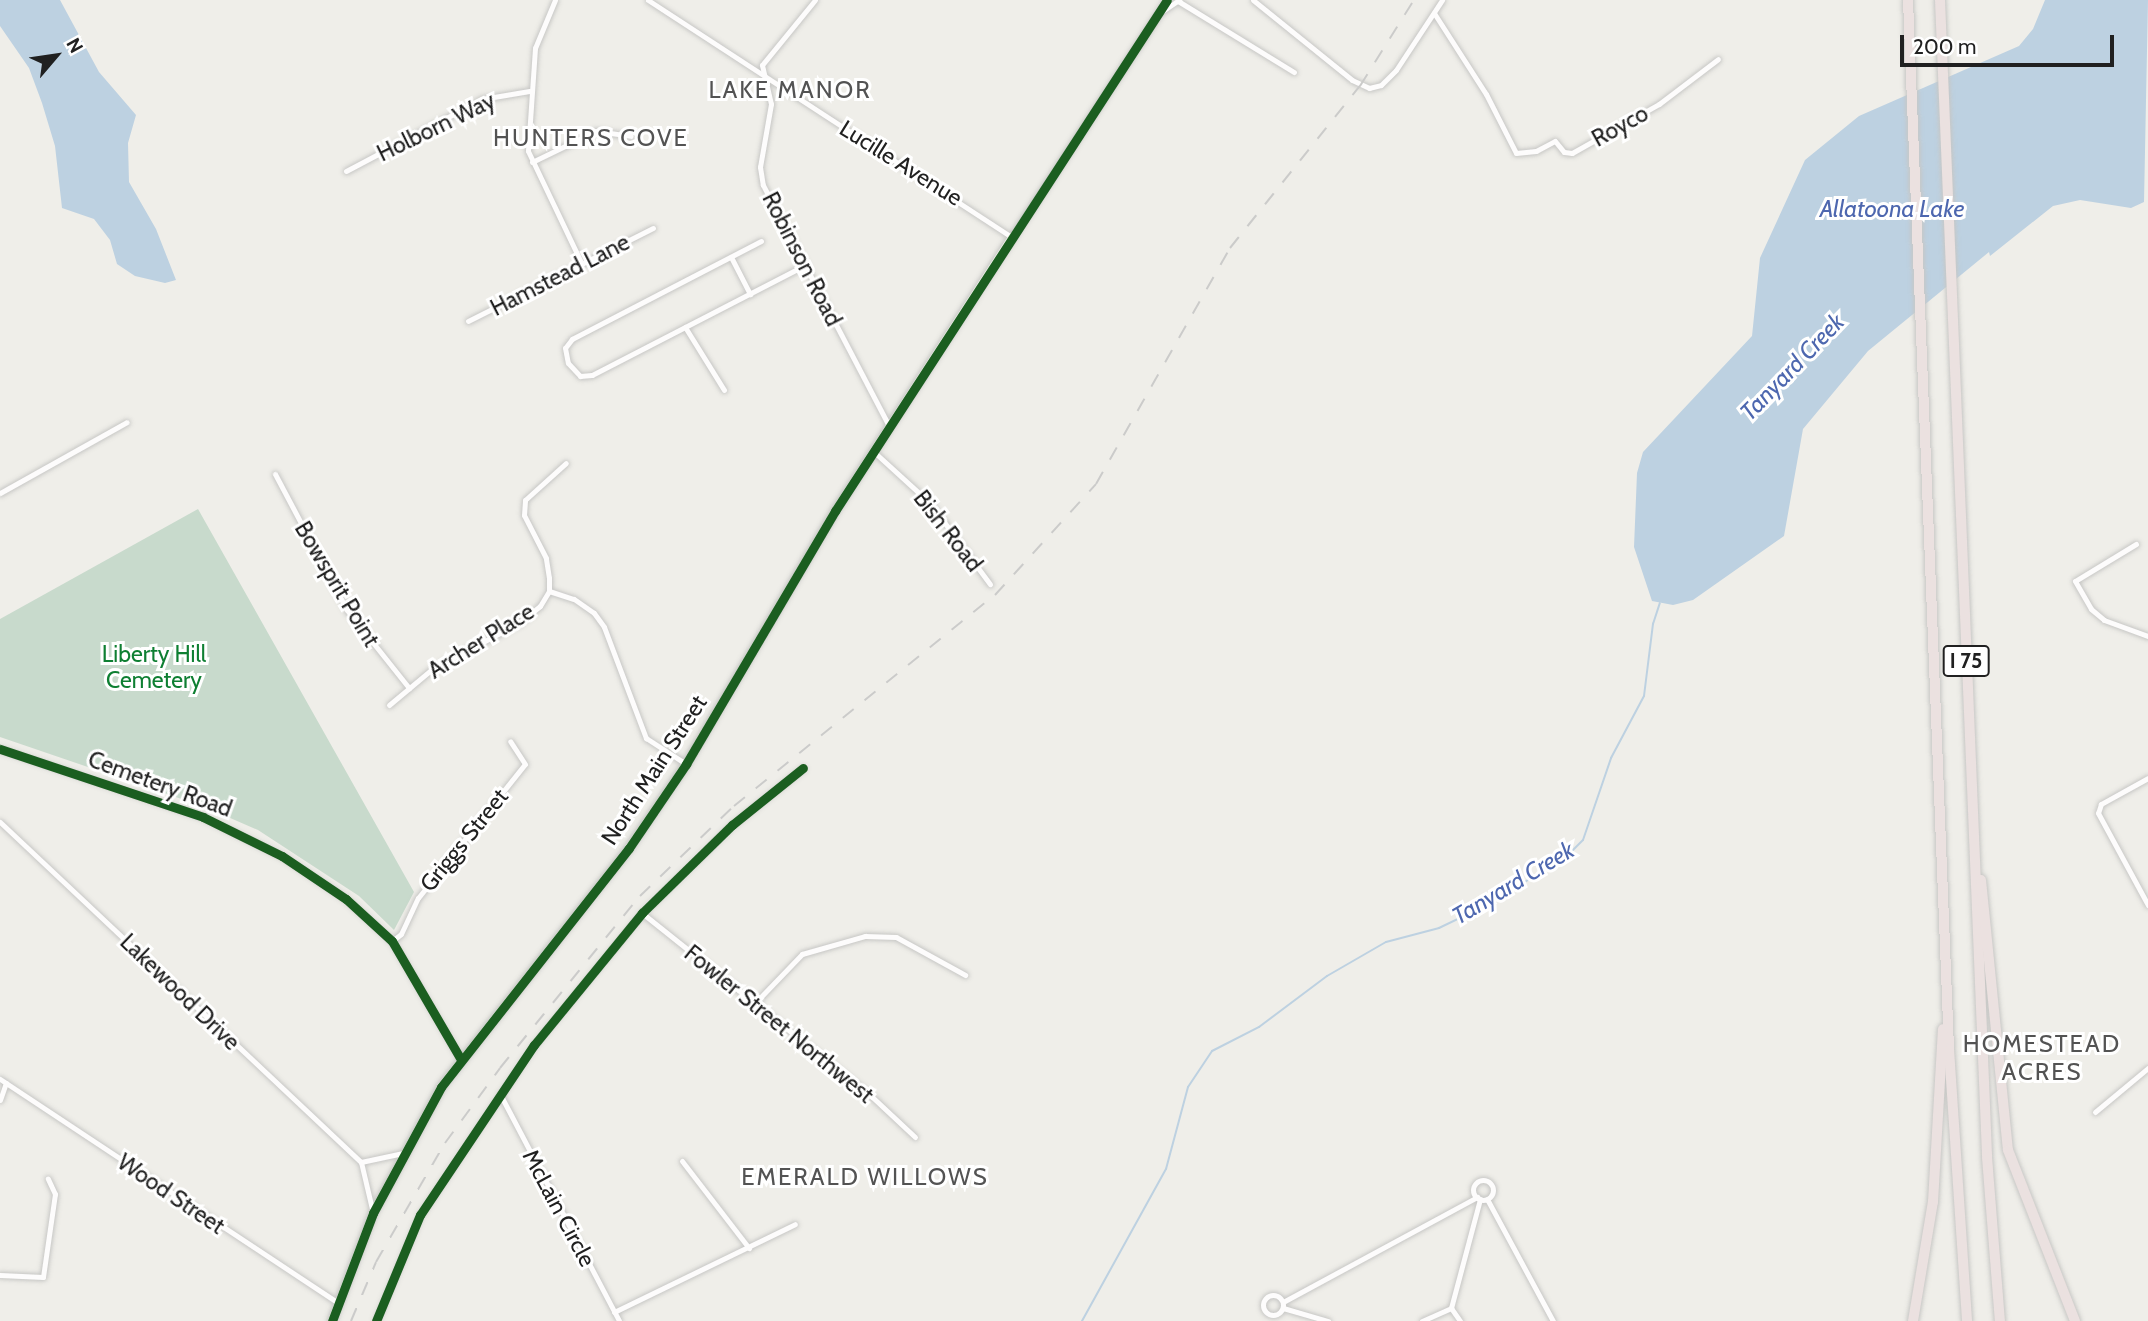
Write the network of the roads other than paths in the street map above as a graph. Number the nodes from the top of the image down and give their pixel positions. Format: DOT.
graph roads {
  1 [pos="555,0"];
  2 [pos="648,0"];
  3 [pos="816,0"];
  4 [pos="1167,0"];
  5 [pos="1178,0"];
  6 [pos="1253,0"];
  7 [pos="1442,0"];
  8 [pos="1908,0"];
  9 [pos="1940,0"];
  10 [pos="1161,12"];
  11 [pos="1434,13"];
  12 [pos="1718,59"];
  13 [pos="1294,72"];
  14 [pos="767,82"];
  15 [pos="529,92"];
  16 [pos="631,136"];
  17 [pos="532,162"];
  18 [pos="346,171"];
  19 [pos="653,228"];
  20 [pos="1012,237"];
  21 [pos="761,241"];
  22 [pos="730,257"];
  23 [pos="582,264"];
  24 [pos="805,265"];
  25 [pos="750,293"];
  26 [pos="468,321"];
  27 [pos="685,327"];
  28 [pos="724,390"];
  29 [pos="127,422"];
  30 [pos="889,426"];
  31 [pos="873,451"];
  32 [pos="566,463"];
  33 [pos="275,474"];
  34 [pos="0,493"];
  35 [pos="2136,544"];
  36 [pos="990,584"];
  37 [pos="549,591"];
  38 [pos="2148,636"];
  39 [pos="409,688"];
  40 [pos="388,705"];
  41 [pos="510,741"];
  42 [pos="0,749"];
  43 [pos="686,764"];
  44 [pos="803,768"];
  45 [pos="2148,778"];
  46 [pos="0,822"];
  47 [pos="1973,831"];
  48 [pos="2148,905"];
  49 [pos="642,913"];
  50 [pos="392,941"];
  51 [pos="965,975"];
  52 [pos="1947,995"];
  53 [pos="753,1005"];
  54 [pos="460,1058"];
  55 [pos="2148,1068"];
  56 [pos="3,1081"];
  57 [pos="499,1094"];
  58 [pos="0,1100"];
  59 [pos="2095,1112"];
  60 [pos="915,1137"];
  61 [pos="403,1153"];
  62 [pos="682,1161"];
  63 [pos="361,1162"];
  64 [pos="48,1179"];
  65 [pos="1478,1198"];
  66 [pos="1487,1199"];
  67 [pos="373,1213"];
  68 [pos="795,1224"];
  69 [pos="749,1248"];
  70 [pos="0,1275"];
  71 [pos="339,1303"];
  72 [pos="1283,1305"];
  73 [pos="1451,1308"];
  74 [pos="614,1312"];
  75 [pos="1278,1318"];
  76 [pos="332,1321"];
  77 [pos="376,1321"];
  78 [pos="619,1321"];
  79 [pos="1328,1321"];
  80 [pos="1422,1321"];
  81 [pos="1460,1321"];
  82 [pos="1553,1321"];
  83 [pos="1913,1321"];
  84 [pos="1967,1321"];
  85 [pos="2000,1321"];
  86 [pos="2075,1321"];
  1 -- 15 [label="street"];
  2 -- 14 [label="street, Lucille Avenue"];
  3 -- 14 [label="street, Robinson Road"];
  4 -- 10 [label="street"];
  5 -- 10 [label="street"];
  5 -- 13 [label="street"];
  6 -- 11 [label="street"];
  7 -- 11 [label="street"];
  8 -- 52 [label="highway, I 75"];
  9 -- 47 [label="highway, I 75"];
  10 -- 20 [label="street"];
  11 -- 12 [label="street, Royco"];
  14 -- 20 [label="street, Lucille Avenue"];
  14 -- 24 [label="street, Robinson Road"];
  15 -- 17 [label="street"];
  15 -- 18 [label="street, Holborn Way"];
  16 -- 17 [label="street"];
  17 -- 23 [label="street"];
  19 -- 23 [label="street, Hamstead Lane"];
  20 -- 30 [label="main road, North Main Street"];
  21 -- 22 [label="street"];
  22 -- 25 [label="street"];
  22 -- 27 [label="street"];
  23 -- 26 [label="street, Hamstead Lane"];
  24 -- 25 [label="street"];
  24 -- 30 [label="street, Robinson Road"];
  25 -- 27 [label="street"];
  27 -- 28 [label="street"];
  29 -- 34 [label="street"];
  30 -- 31 [label="main road, North Main Street"];
  31 -- 36 [label="street, Bish Road"];
  31 -- 43 [label="main road, North Main Street"];
  32 -- 37 [label="street, Archer Place"];
  33 -- 39 [label="street, Bowsprit Point"];
  35 -- 38 [label="street"];
  37 -- 39 [label="street, Archer Place"];
  37 -- 43 [label="street"];
  39 -- 40 [label="street, Archer Place"];
  41 -- 50 [label="street, Griggs Street"];
  42 -- 50 [label="street, Cemetery Road"];
  43 -- 54 [label="main road, North Main Street"];
  44 -- 49 [label="street"];
  45 -- 48 [label="street"];
  46 -- 63 [label="street, Lakewood Drive"];
  47 -- 85 [label="highway, I 75"];
  47 -- 86 [label="highway"];
  49 -- 53 [label="street, Fowler Street Northwest"];
  49 -- 57 [label="street"];
  50 -- 54 [label="street, Cemetery Road"];
  51 -- 53 [label="street"];
  52 -- 83 [label="highway"];
  52 -- 84 [label="highway, I 75"];
  53 -- 60 [label="street, Fowler Street Northwest"];
  54 -- 61 [label="main road, North Main Street"];
  55 -- 59 [label="street"];
  56 -- 58 [label="street"];
  56 -- 71 [label="street, Wood Street"];
  57 -- 74 [label="street, McLain Circle"];
  57 -- 77 [label="street"];
  61 -- 63 [label="street"];
  61 -- 67 [label="main road, North Main Street"];
  62 -- 69 [label="street"];
  63 -- 67 [label="street"];
  64 -- 70 [label="street"];
  65 -- 66 [label="street"];
  65 -- 66 [label="street"];
  65 -- 72 [label="street"];
  65 -- 73 [label="street"];
  66 -- 82 [label="street"];
  67 -- 71 [label="main road, North Main Street"];
  68 -- 69 [label="street"];
  69 -- 74 [label="street"];
  71 -- 76 [label="main road, North Main Street"];
  72 -- 75 [label="street"];
  72 -- 75 [label="street"];
  72 -- 79 [label="street"];
  73 -- 80 [label="street"];
  73 -- 81 [label="street"];
  74 -- 78 [label="street, McLain Circle"];
}
